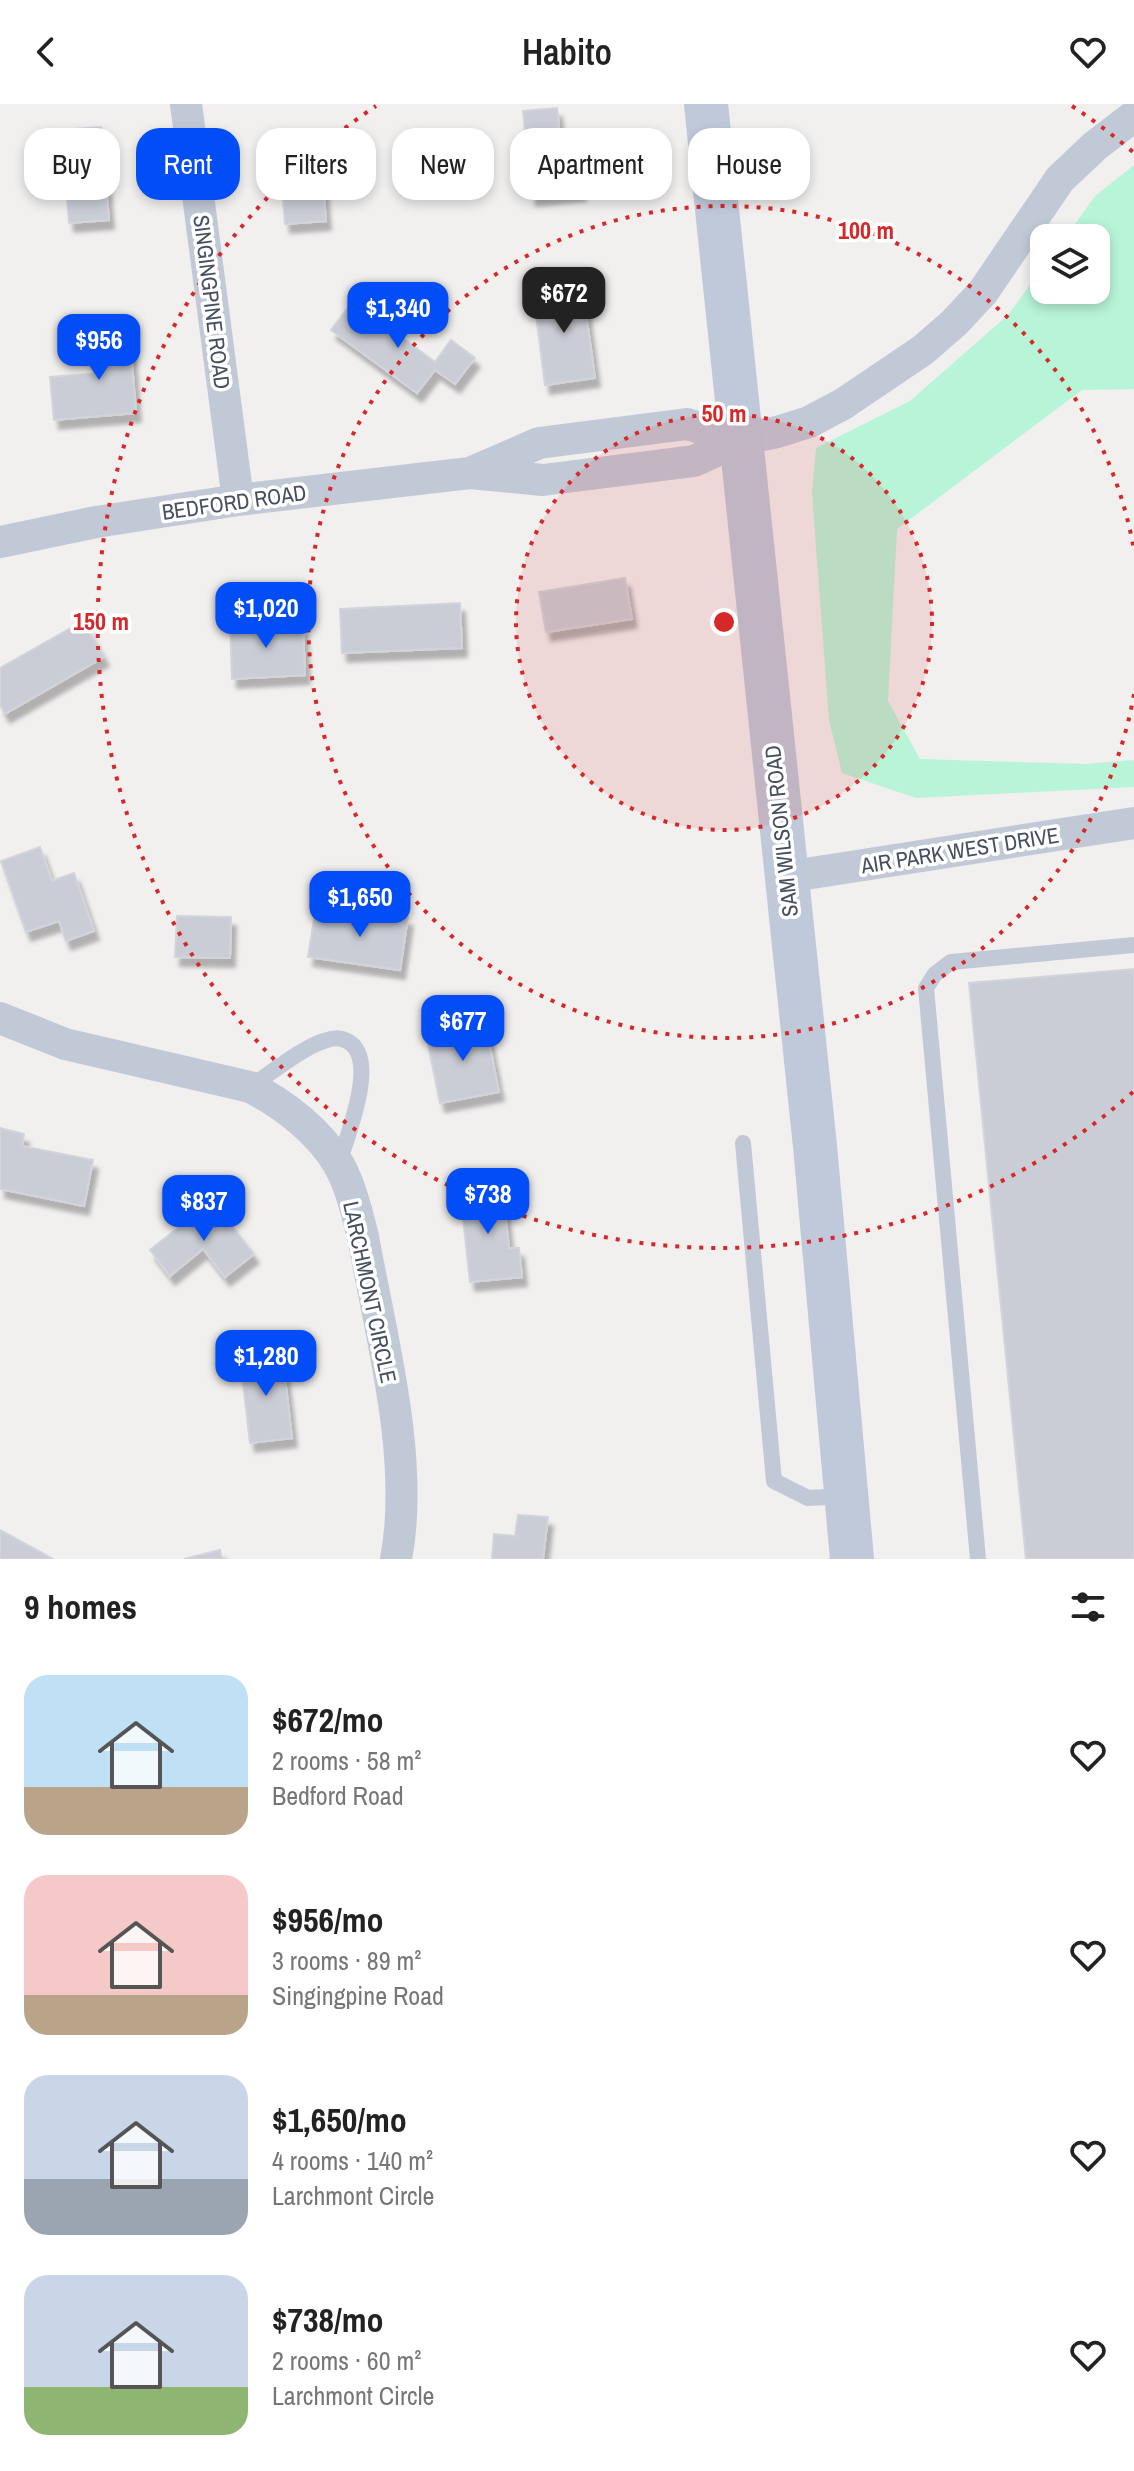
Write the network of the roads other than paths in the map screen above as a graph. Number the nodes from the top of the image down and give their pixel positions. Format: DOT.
graph roads {
  1 [pos="186,104"];
  2 [pos="706,104"];
  3 [pos="1134,116"];
  4 [pos="740,440"];
  5 [pos="238,500"];
  6 [pos="0,542"];
  7 [pos="1134,823"];
  8 [pos="786,877"];
  9 [pos="1134,945"];
  10 [pos="0,1018"];
  11 [pos="250,1087"];
  12 [pos="743,1143"];
  13 [pos="338,1165"];
  14 [pos="846,1496"];
  15 [pos="396,1559"];
  16 [pos="852,1559"];
  17 [pos="978,1559"];
  1 -- 5 [label="street, SINGINGPINE ROAD"];
  2 -- 4 [label="street, SAM WILSON ROAD"];
  3 -- 4 [label="street, BEDFORD ROAD"];
  4 -- 5 [label="street, BEDFORD ROAD"];
  4 -- 8 [label="street, SAM WILSON ROAD"];
  5 -- 6 [label="street, BEDFORD ROAD"];
  7 -- 8 [label="street, AIR PARK WEST DRIVE"];
  8 -- 14 [label="street, SAM WILSON ROAD"];
  9 -- 17 [label="lane"];
  10 -- 11 [label="street, LARCHMONT CIRCLE"];
  11 -- 13 [label="street, LARCHMONT CIRCLE"];
  11 -- 13 [label="lane"];
  12 -- 14 [label="lane"];
  13 -- 15 [label="street, LARCHMONT CIRCLE"];
  14 -- 16 [label="street, SAM WILSON ROAD"];
}
